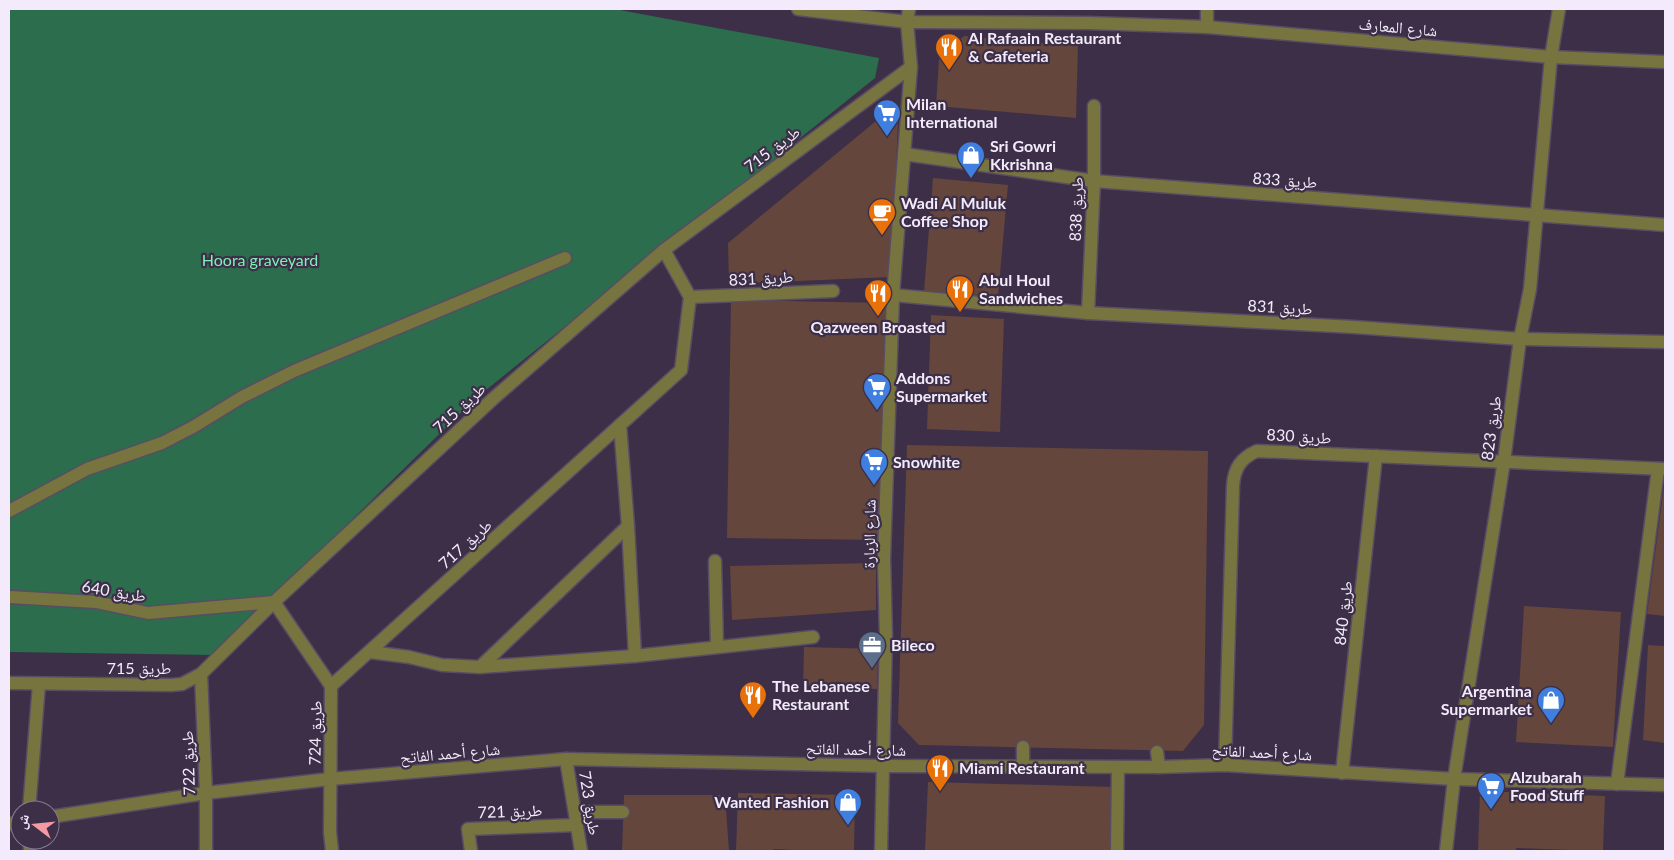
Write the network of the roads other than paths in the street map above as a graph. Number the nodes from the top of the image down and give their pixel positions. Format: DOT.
graph roads {
  1 [pos="798,9"];
  2 [pos="909,9"];
  3 [pos="1207,9"];
  4 [pos="1559,9"];
  5 [pos="907,22"];
  6 [pos="1208,27"];
  7 [pos="1551,57"];
  8 [pos="1665,62"];
  9 [pos="910,67"];
  10 [pos="1094,106"];
  11 [pos="904,154"];
  12 [pos="1094,181"];
  13 [pos="1537,215"];
  14 [pos="1665,225"];
  15 [pos="664,250"];
  16 [pos="565,258"];
  17 [pos="833,291"];
  18 [pos="893,295"];
  19 [pos="690,297"];
  20 [pos="1088,313"];
  21 [pos="1520,339"];
  22 [pos="1665,342"];
  23 [pos="620,425"];
  24 [pos="1376,456"];
  25 [pos="1504,461"];
  26 [pos="1662,469"];
  27 [pos="9,511"];
  28 [pos="628,526"];
  29 [pos="715,561"];
  30 [pos="9,597"];
  31 [pos="274,602"];
  32 [pos="813,637"];
  33 [pos="717,647"];
  34 [pos="370,652"];
  35 [pos="634,656"];
  36 [pos="480,667"];
  37 [pos="201,674"];
  38 [pos="9,683"];
  39 [pos="39,684"];
  40 [pos="332,686"];
  41 [pos="1023,747"];
  42 [pos="1157,752"];
  43 [pos="566,759"];
  44 [pos="1225,765"];
  45 [pos="883,766"];
  46 [pos="1023,766"];
  47 [pos="1118,767"];
  48 [pos="1160,767"];
  49 [pos="1342,773"];
  50 [pos="330,779"];
  51 [pos="1454,779"];
  52 [pos="1616,784"];
  53 [pos="1665,785"];
  54 [pos="206,793"];
  55 [pos="31,800"];
  56 [pos="623,812"];
  57 [pos="60,815"];
  58 [pos="576,818"];
  59 [pos="206,851"];
  60 [pos="332,851"];
  61 [pos="471,851"];
  62 [pos="581,851"];
  63 [pos="881,851"];
  64 [pos="1117,851"];
  65 [pos="1446,851"];
  1 -- 5 [label="street, شارع المعارف"];
  2 -- 5 [label="street, شارع الزبارة"];
  3 -- 6 [label="street"];
  4 -- 7 [label="street, طريق 823"];
  5 -- 6 [label="street, شارع المعارف"];
  5 -- 9 [label="street, شارع الزبارة"];
  6 -- 7 [label="street, شارع المعارف"];
  7 -- 8 [label="street, شارع المعارف"];
  7 -- 13 [label="street, طريق 823"];
  9 -- 11 [label="street, شارع الزبارة"];
  9 -- 15 [label="street, طريق 715"];
  10 -- 12 [label="street, طريق 838"];
  11 -- 12 [label="street, طريق 833"];
  11 -- 18 [label="street, شارع الزبارة"];
  12 -- 13 [label="street, طريق 833"];
  12 -- 20 [label="street, طريق 838"];
  13 -- 14 [label="street, طريق 833"];
  13 -- 21 [label="street, طريق 823"];
  15 -- 19 [label="street"];
  15 -- 31 [label="street, طريق 715"];
  16 -- 27 [label="street"];
  17 -- 19 [label="street, طريق 831"];
  18 -- 20 [label="street, طريق 831"];
  18 -- 45 [label="street, شارع الزبارة"];
  19 -- 23 [label="street, طريق 717"];
  20 -- 21 [label="street, طريق 831"];
  21 -- 22 [label="street, طريق 831"];
  21 -- 25 [label="street, طريق 823"];
  23 -- 28 [label="street"];
  23 -- 34 [label="street, طريق 717"];
  24 -- 25 [label="street, طريق 830"];
  24 -- 44 [label="street, طريق 830"];
  24 -- 49 [label="street, طريق 840"];
  25 -- 26 [label="street, طريق 830"];
  25 -- 51 [label="street, طريق 823"];
  26 -- 52 [label="street"];
  28 -- 35 [label="street"];
  28 -- 36 [label="street"];
  29 -- 33 [label="street"];
  30 -- 31 [label="street, طريق 640"];
  31 -- 37 [label="street, طريق 715"];
  31 -- 40 [label="street, طريق 724"];
  32 -- 33 [label="street"];
  33 -- 35 [label="street"];
  34 -- 36 [label="street"];
  34 -- 40 [label="street, طريق 717"];
  35 -- 36 [label="street"];
  37 -- 39 [label="street, طريق 715"];
  37 -- 54 [label="street, طريق 722"];
  38 -- 39 [label="street, طريق 715"];
  39 -- 55 [label="street"];
  40 -- 50 [label="street, طريق 724"];
  41 -- 46 [label="street"];
  42 -- 48 [label="street"];
  43 -- 45 [label="street, شارع أحمد الفاتح"];
  43 -- 50 [label="street, شارع أحمد الفاتح"];
  43 -- 58 [label="street, طريق 723"];
  44 -- 48 [label="street, شارع أحمد الفاتح"];
  44 -- 49 [label="street, شارع أحمد الفاتح"];
  45 -- 46 [label="street, شارع أحمد الفاتح"];
  45 -- 63 [label="street, شارع الزبارة"];
  46 -- 47 [label="street, شارع أحمد الفاتح"];
  47 -- 48 [label="street, شارع أحمد الفاتح"];
  47 -- 64 [label="street"];
  49 -- 51 [label="street, شارع أحمد الفاتح"];
  50 -- 54 [label="street, شارع أحمد الفاتح"];
  50 -- 60 [label="street, طريق 724"];
  51 -- 52 [label="street, شارع أحمد الفاتح"];
  51 -- 65 [label="street, طريق 823"];
  52 -- 53 [label="street, شارع أحمد الفاتح"];
  54 -- 57 [label="street, شارع أحمد الفاتح"];
  54 -- 59 [label="street, طريق 722"];
  56 -- 58 [label="street"];
  58 -- 61 [label="street, طريق 721"];
  58 -- 62 [label="street, طريق 723"];
}
